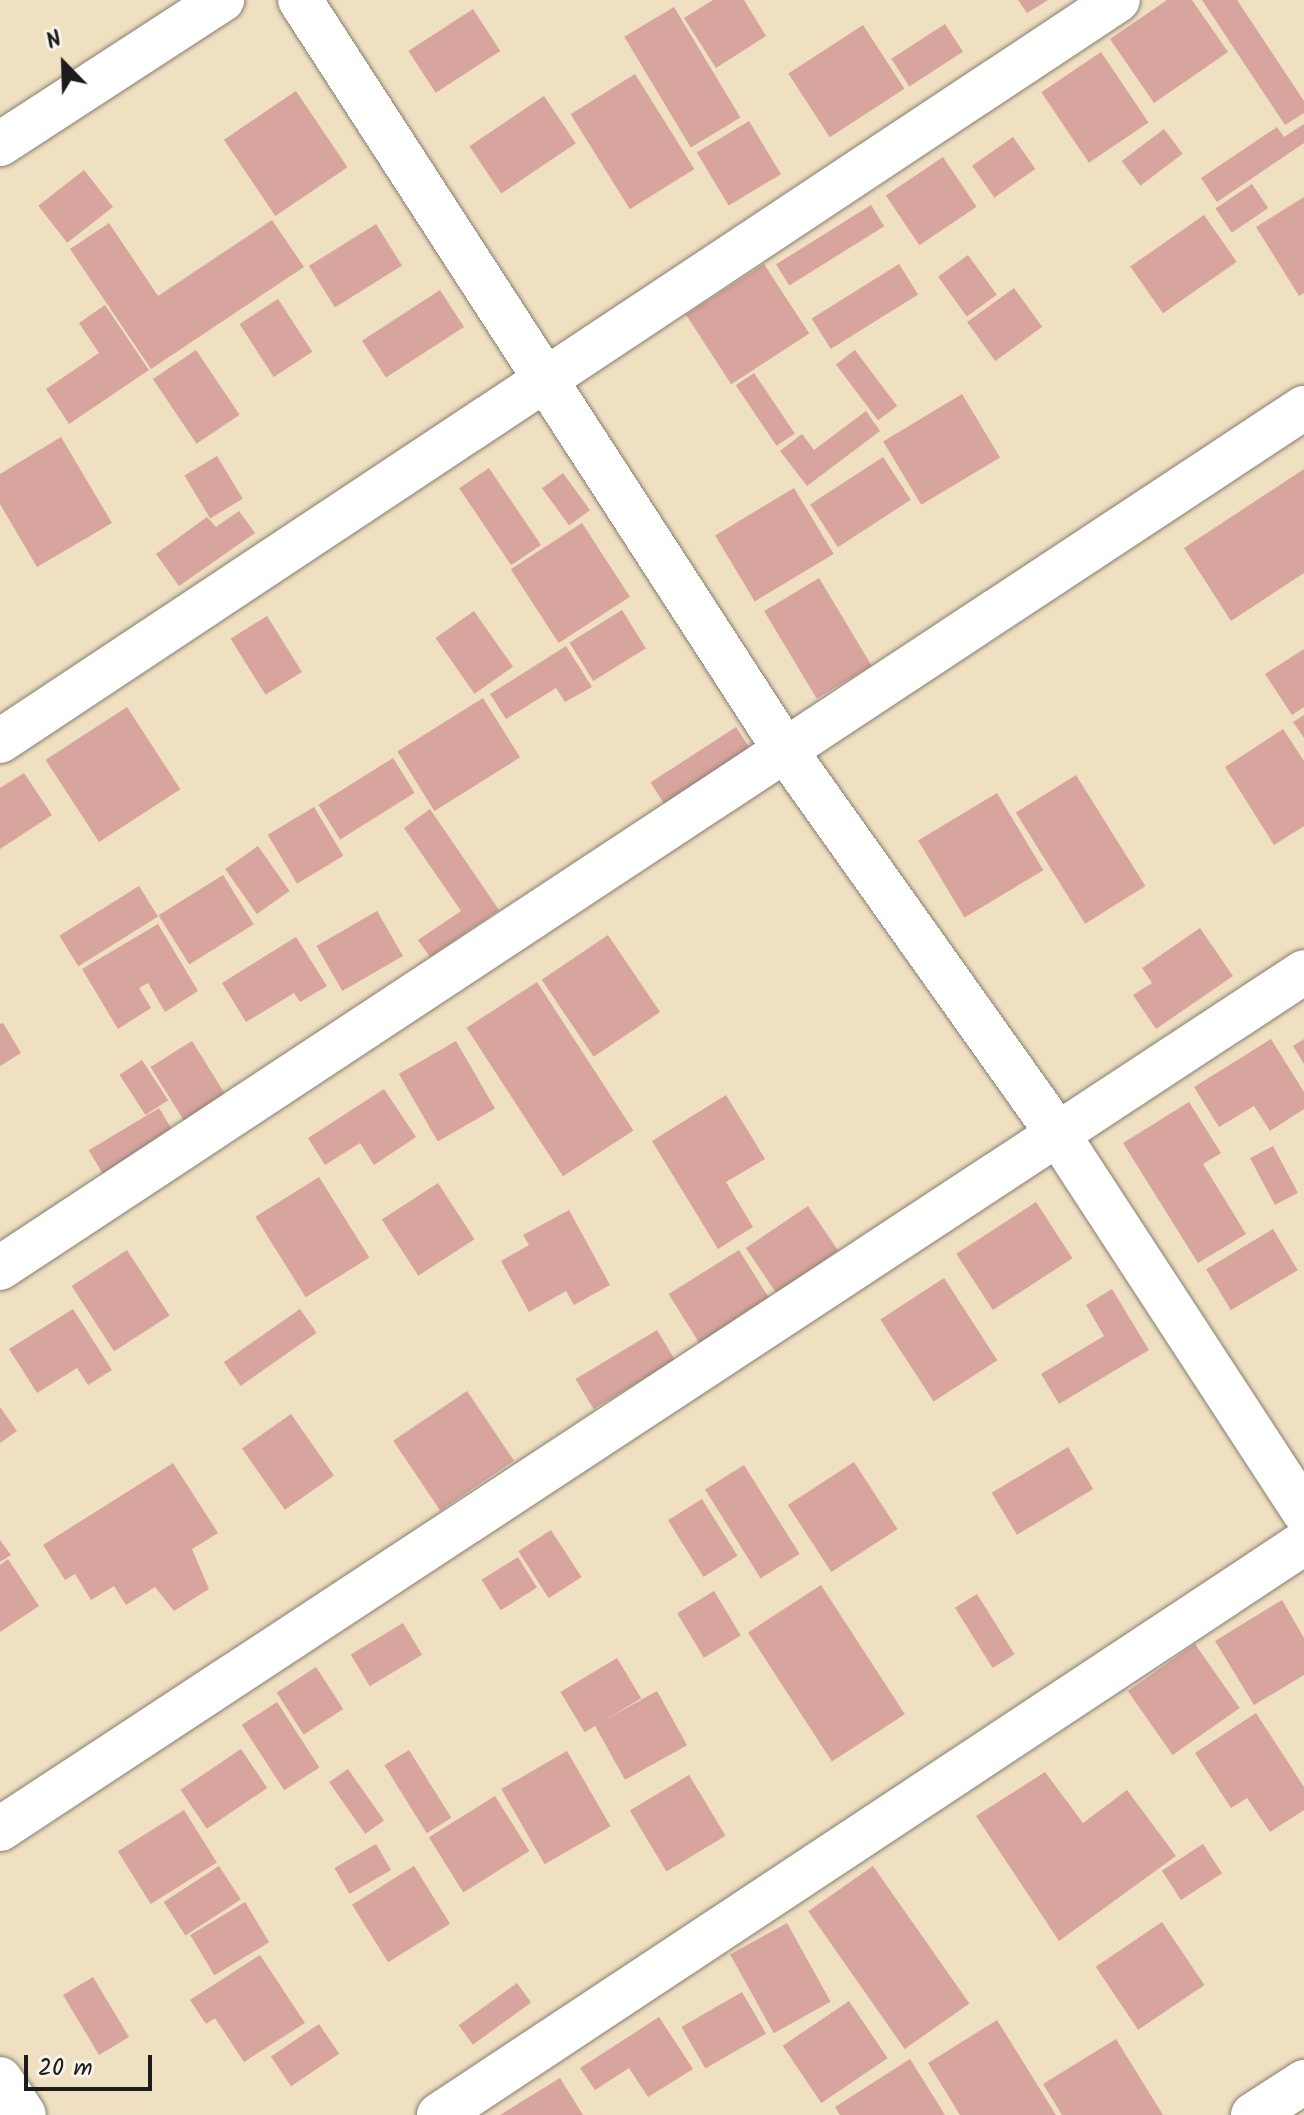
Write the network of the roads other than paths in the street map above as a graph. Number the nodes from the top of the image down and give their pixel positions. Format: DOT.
graph roads {
  1 [pos="222,0"];
  2 [pos="300,0"];
  3 [pos="1118,0"];
  4 [pos="0,144"];
  5 [pos="542,382"];
  6 [pos="1304,408"];
  7 [pos="0,741"];
  8 [pos="785,750"];
  9 [pos="1304,972"];
  10 [pos="1057,1133"];
  11 [pos="0,1268"];
  12 [pos="1304,1512"];
  13 [pos="1304,1543"];
  14 [pos="0,1829"];
  15 [pos="0,2079"];
  16 [pos="1304,2082"];
  17 [pos="24,2115"];
  18 [pos="439,2115"];
  19 [pos="1253,2115"];
  1 -- 4 [label="street"];
  2 -- 5 [label="street"];
  3 -- 5 [label="street"];
  5 -- 7 [label="street"];
  5 -- 8 [label="street"];
  6 -- 8 [label="street"];
  8 -- 10 [label="street"];
  8 -- 11 [label="street"];
  9 -- 10 [label="street"];
  10 -- 12 [label="street"];
  10 -- 14 [label="street"];
  13 -- 18 [label="street"];
  15 -- 17 [label="street"];
  16 -- 19 [label="street"];
}
